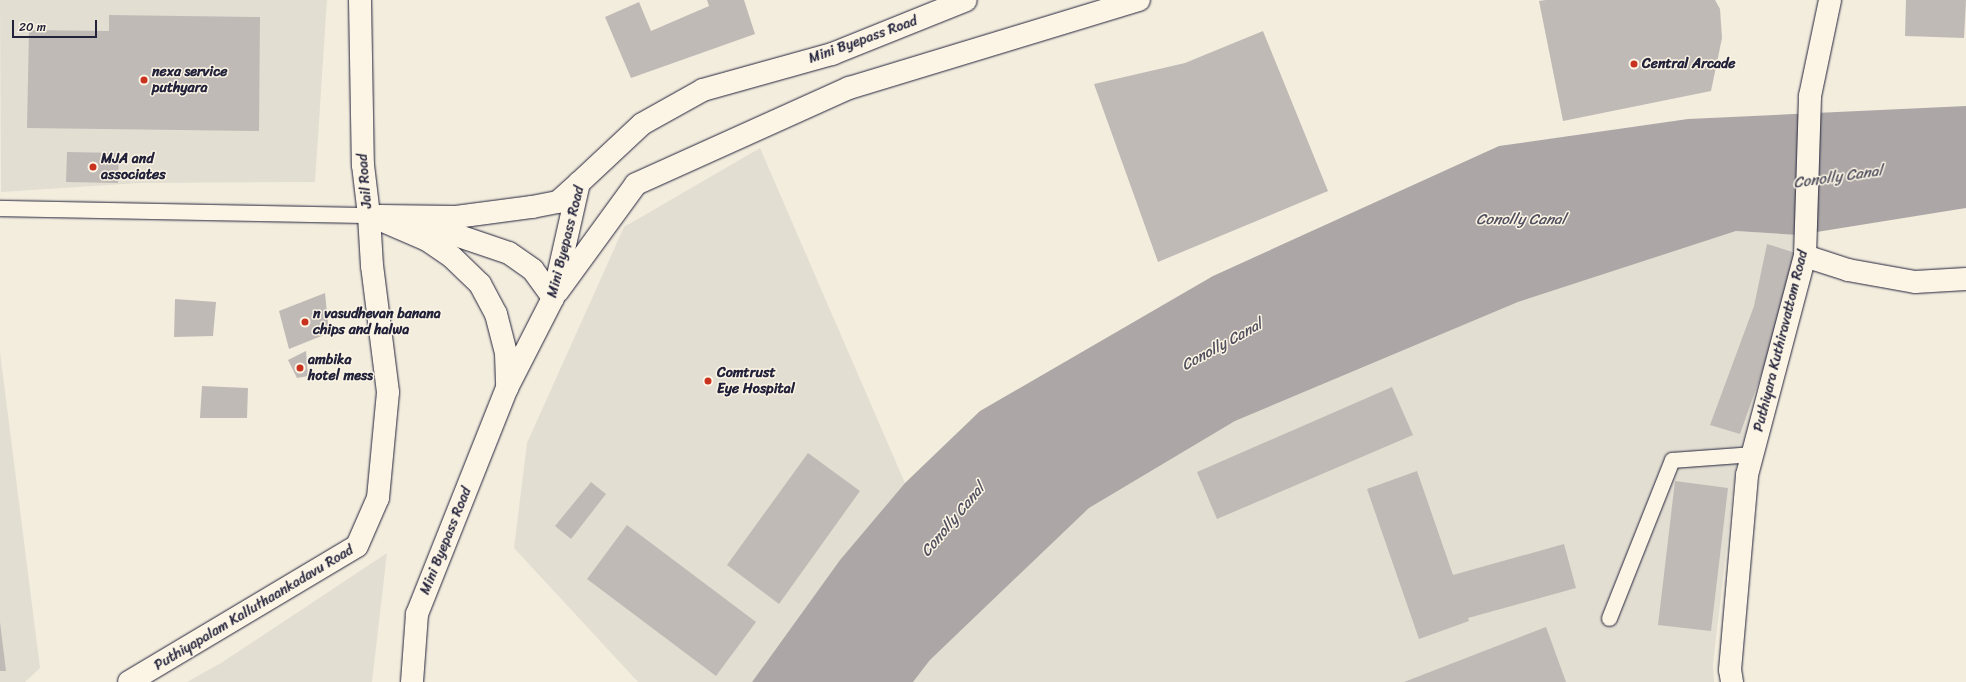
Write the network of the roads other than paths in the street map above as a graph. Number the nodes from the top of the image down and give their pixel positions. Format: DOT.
graph roads {
  1 [pos="360,0"];
  2 [pos="966,0"];
  3 [pos="1139,0"];
  4 [pos="1830,0"];
  5 [pos="579,183"];
  6 [pos="0,208"];
  7 [pos="368,216"];
  8 [pos="1805,256"];
  9 [pos="1966,279"];
  10 [pos="553,298"];
  11 [pos="507,388"];
  12 [pos="1753,454"];
  13 [pos="1609,618"];
  14 [pos="129,682"];
  15 [pos="412,682"];
  16 [pos="1732,682"];
  1 -- 7 [label="street, Jail Road"];
  2 -- 5 [label="street, Mini Byepass Road"];
  3 -- 10 [label="street"];
  4 -- 8 [label="street, Puthiyara Kuthiravattom Road"];
  5 -- 7 [label="street, Jail Road"];
  5 -- 10 [label="street, Mini Byepass Road"];
  6 -- 7 [label="lane"];
  7 -- 10 [label="street"];
  7 -- 11 [label="street"];
  7 -- 14 [label="street, Puthiyapalam Kalluthaankadavu Road"];
  8 -- 9 [label="street"];
  8 -- 12 [label="street, Puthiyara Kuthiravattom Road"];
  10 -- 11 [label="street, Mini Byepass Road"];
  11 -- 15 [label="street, Mini Byepass Road"];
  12 -- 13 [label="lane"];
  12 -- 16 [label="street, Puthiyara Kuthiravattom Road"];
}
